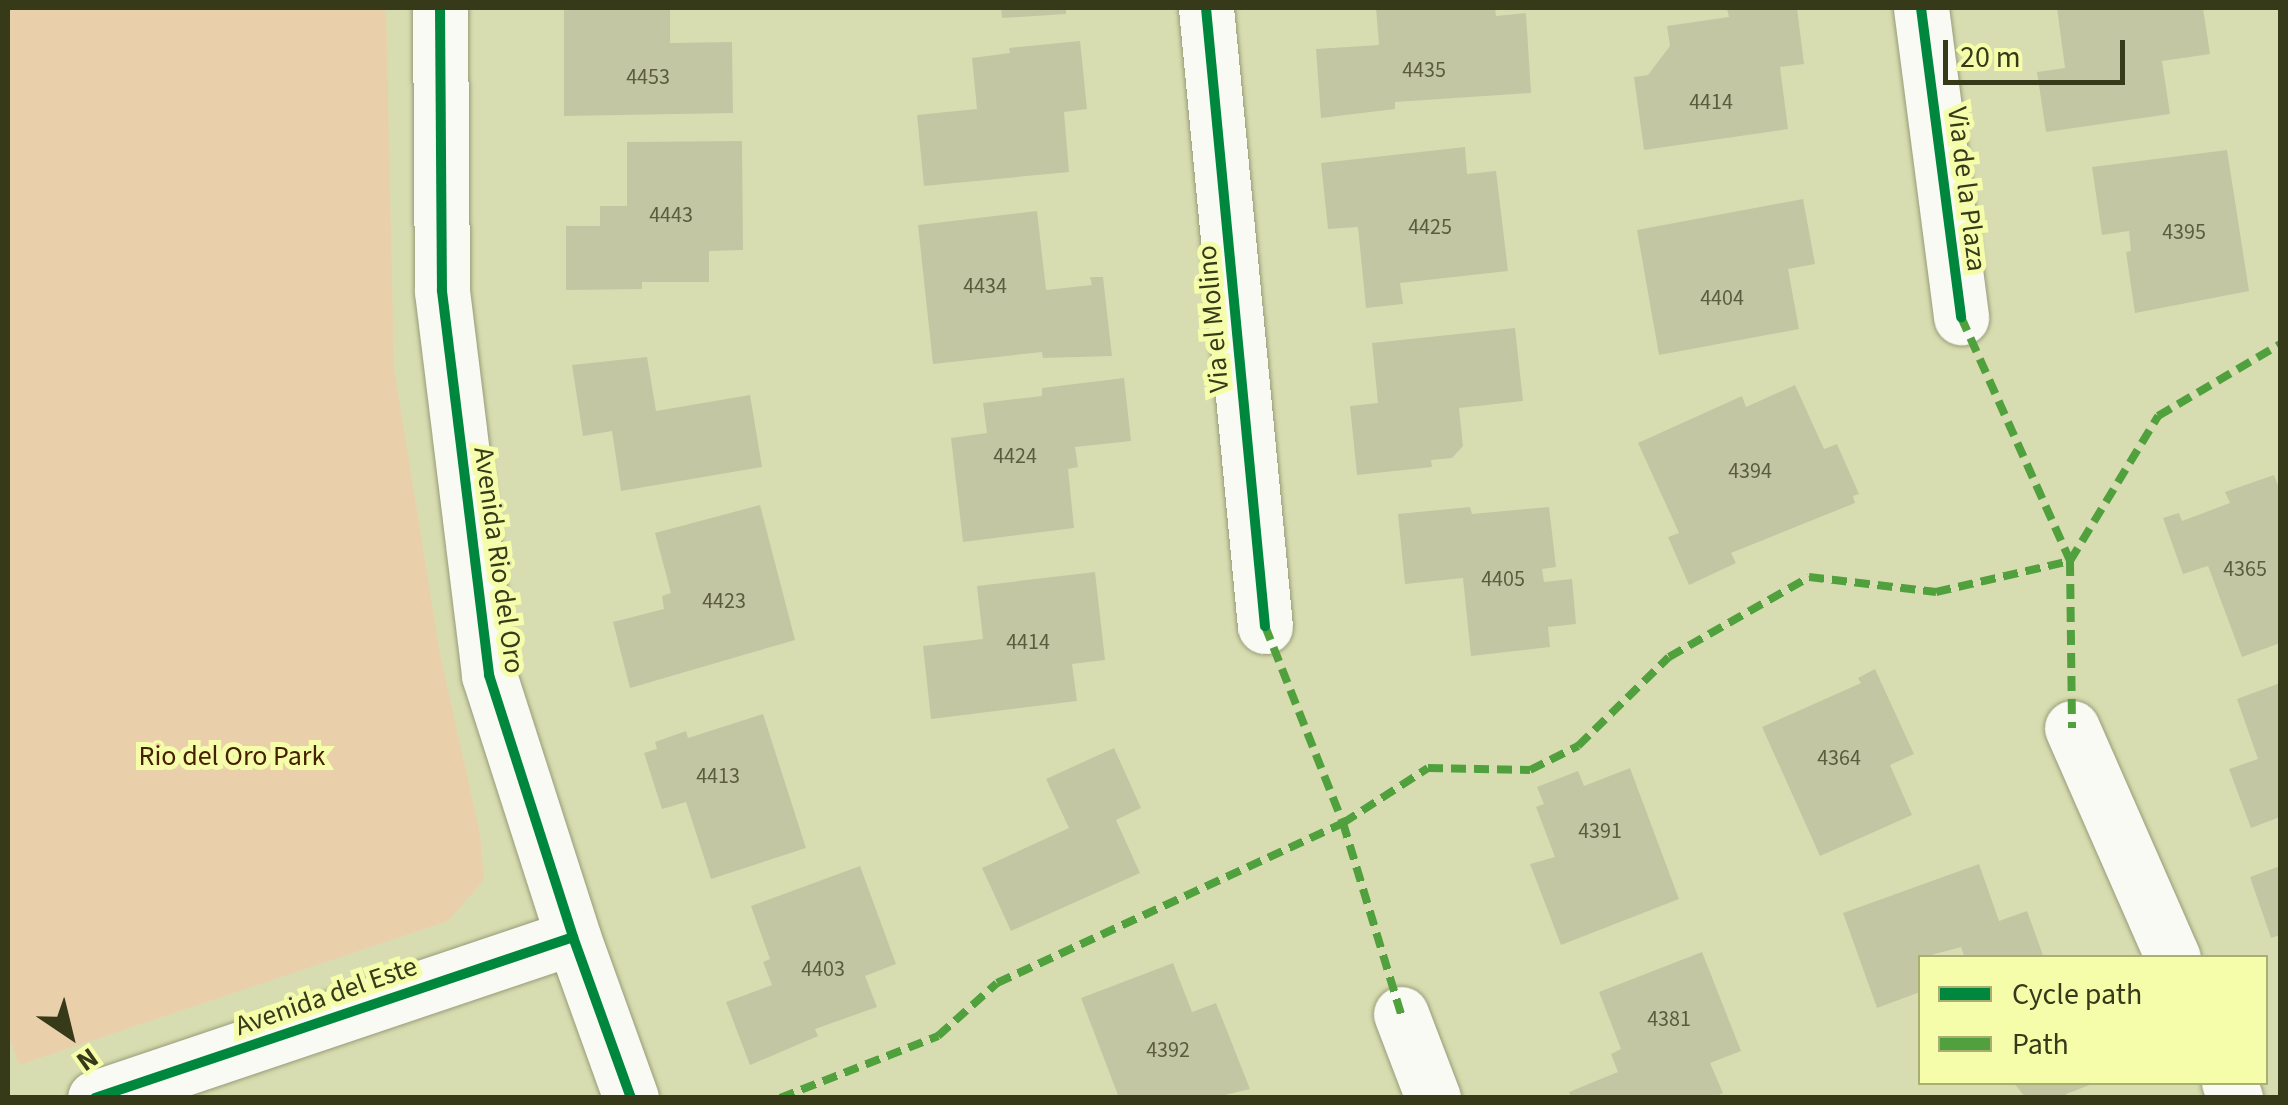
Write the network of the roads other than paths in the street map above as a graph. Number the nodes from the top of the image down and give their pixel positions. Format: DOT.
graph roads {
  1 [pos="440,8"];
  2 [pos="1206,8"];
  3 [pos="1920,8"];
  4 [pos="1961,317"];
  5 [pos="1265,626"];
  6 [pos="2072,728"];
  7 [pos="572,937"];
  8 [pos="2172,955"];
  9 [pos="1401,1014"];
  10 [pos="94,1098"];
  11 [pos="631,1098"];
  12 [pos="1433,1098"];
  1 -- 7 [label="street, Avenida Rio del Oro"];
  2 -- 5 [label="street, Via el Molino"];
  3 -- 4 [label="street, Via de la Plaza"];
  6 -- 8 [label="street"];
  7 -- 10 [label="street, Avenida del Este"];
  7 -- 11 [label="street, Avenida Rio del Oro"];
  9 -- 12 [label="street"];
}
